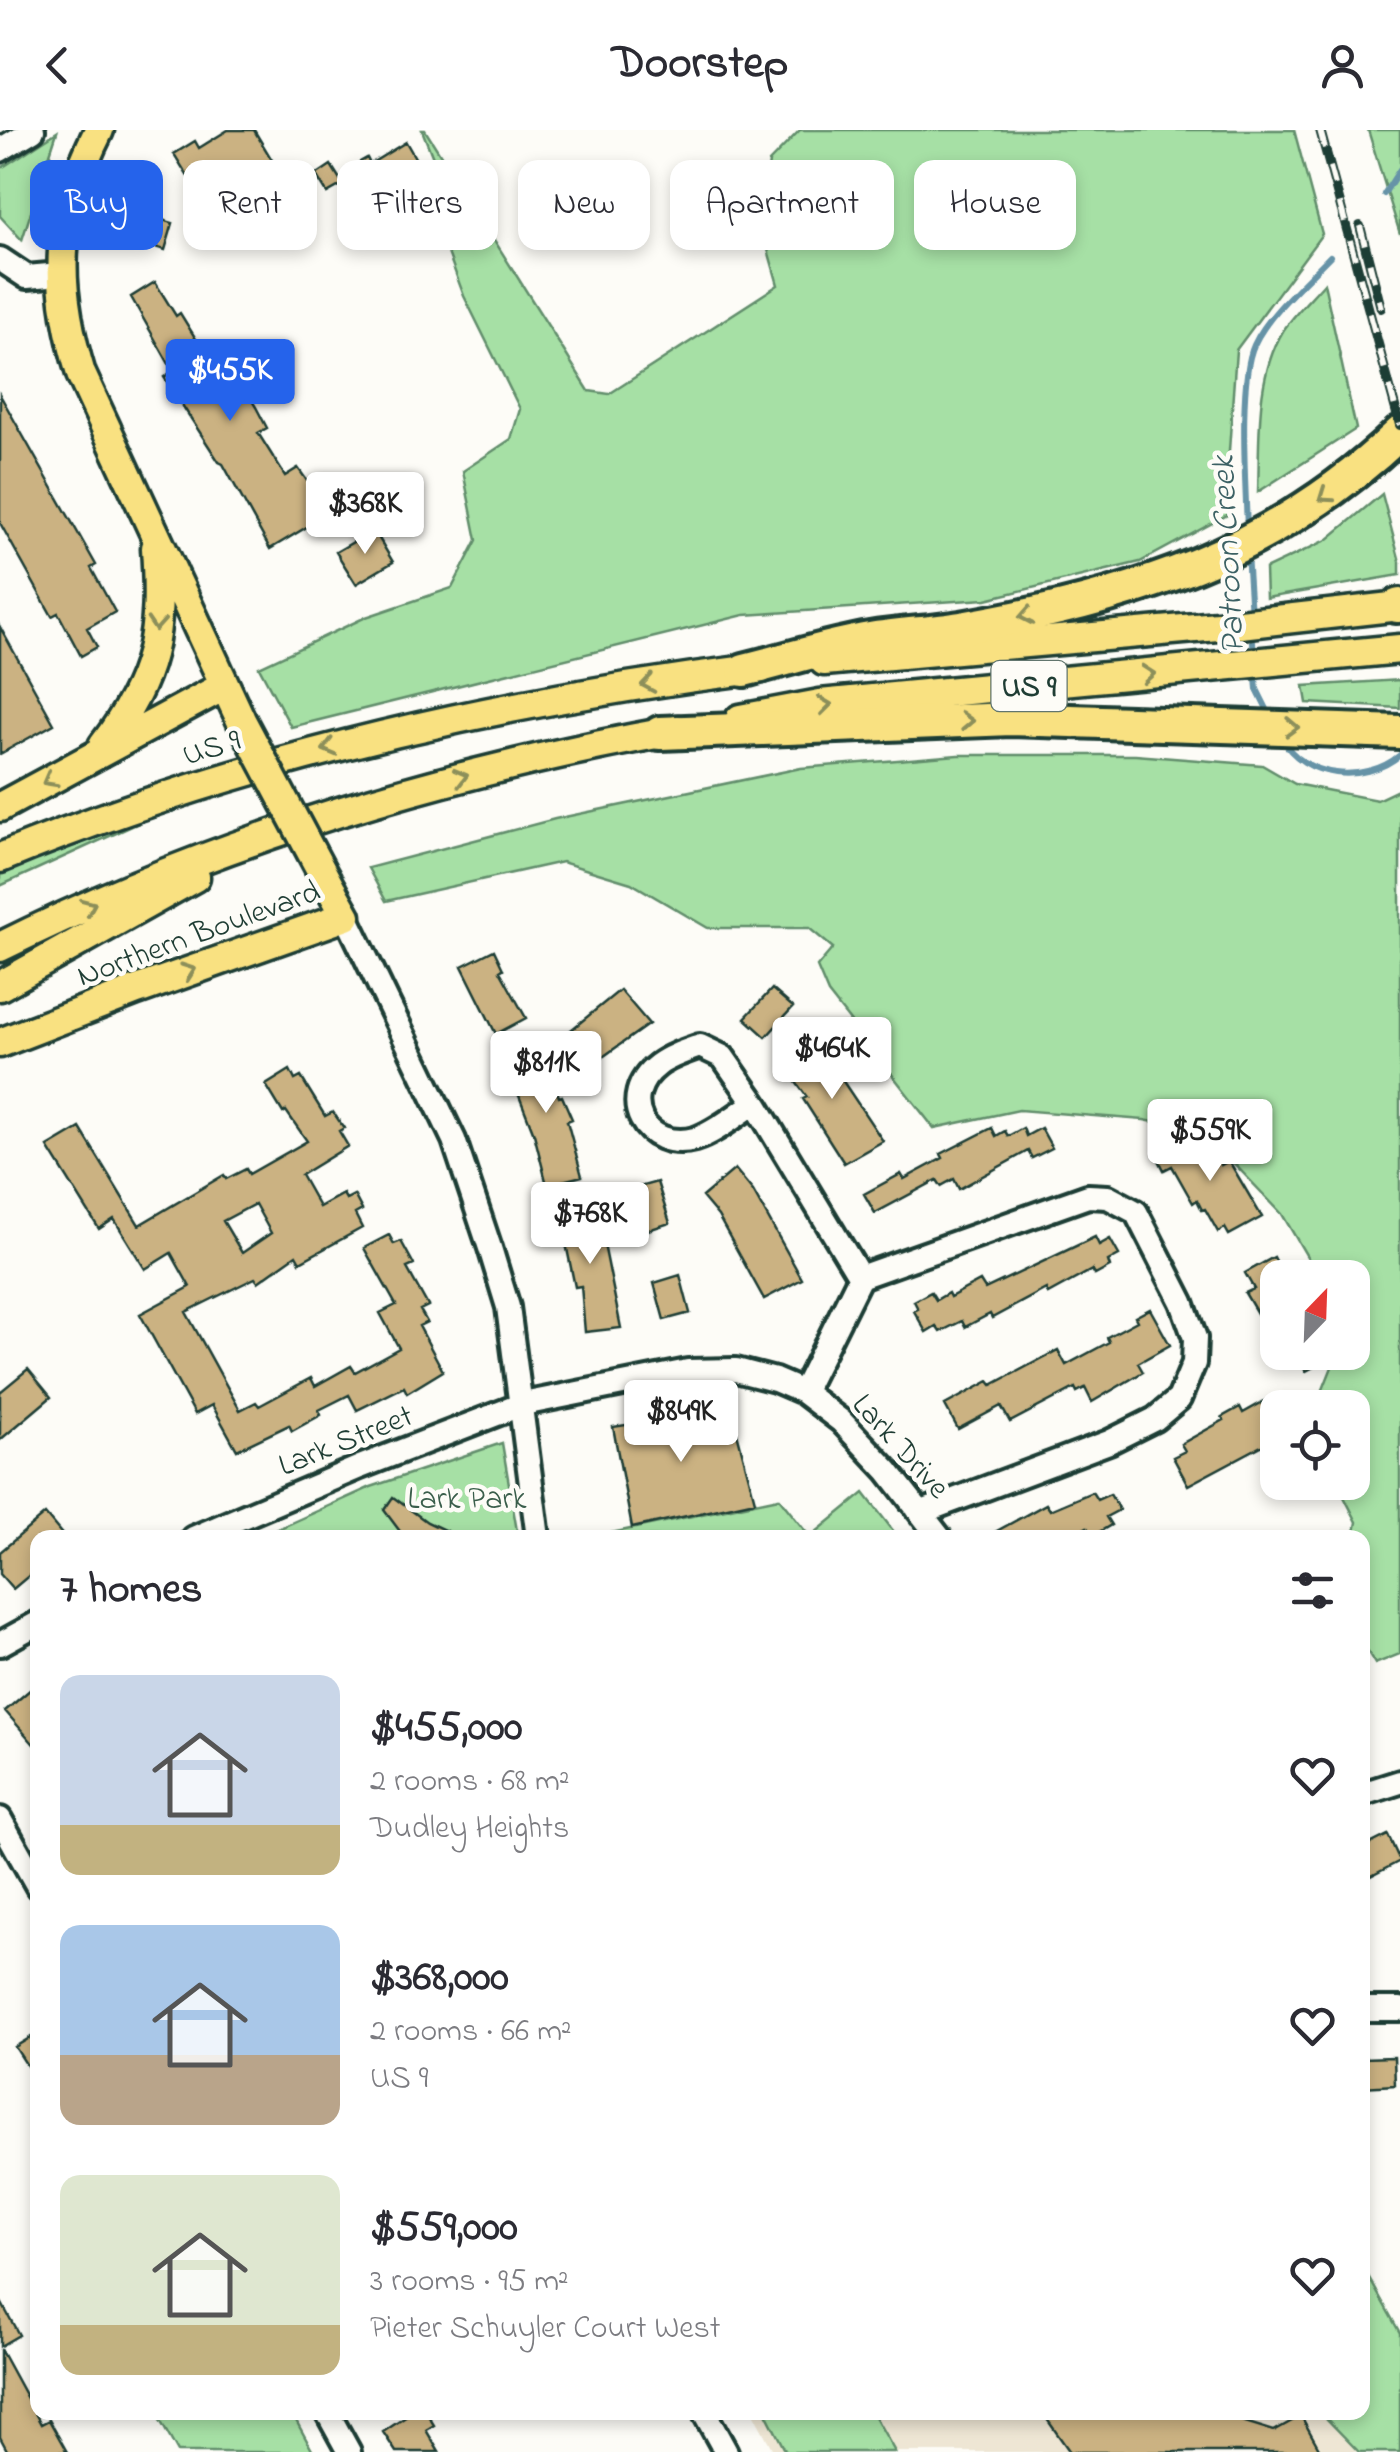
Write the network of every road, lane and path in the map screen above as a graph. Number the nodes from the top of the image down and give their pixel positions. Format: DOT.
graph roads {
  1 [pos="32,130"];
  2 [pos="99,130"];
  3 [pos="0,150"];
  4 [pos="0,259"];
  5 [pos="60,274"];
  6 [pos="1400,433"];
  7 [pos="154,527"];
  8 [pos="1399,605"];
  9 [pos="1400,649"];
  10 [pos="744,670"];
  11 [pos="224,686"];
  12 [pos="1400,732"];
  13 [pos="660,733"];
  14 [pos="98,753"];
  15 [pos="0,807"];
  16 [pos="254,841"];
  17 [pos="0,858"];
  18 [pos="346,916"];
  19 [pos="0,947"];
  20 [pos="0,986"];
  21 [pos="0,1044"];
  22 [pos="755,1104"];
  23 [pos="860,1277"];
  24 [pos="804,1392"];
  25 [pos="522,1404"];
  26 [pos="922,1512"];
  27 [pos="212,1530"];
  28 [pos="537,1530"];
  29 [pos="934,1530"];
  30 [pos="30,1627"];
  31 [pos="0,1644"];
  32 [pos="1400,1782"];
  33 [pos="1370,1791"];
  34 [pos="0,1819"];
  35 [pos="30,1873"];
  36 [pos="1370,2009"];
  37 [pos="1400,2009"];
  38 [pos="331,2420"];
  39 [pos="708,2420"];
  40 [pos="348,2452"];
  41 [pos="726,2452"];
  1 -- 3 [label="street"];
  2 -- 5 [label="main road, Northern Boulevard"];
  4 -- 5 [label="street"];
  5 -- 7 [label="main road, Northern Boulevard"];
  6 -- 10 [label="highway, one-way"];
  7 -- 11 [label="main road, Northern Boulevard"];
  7 -- 14 [label="main road, one-way"];
  8 -- 10 [label="main road, US 9"];
  13 -- 9 [label="main road, US 9, one-way"];
  10 -- 17 [label="main road, US 9 / US 9, one-way"];
  11 -- 14 [label="main road"];
  11 -- 18 [label="main road, Northern Boulevard, bridge"];
  13 -- 12 [label="highway, one-way"];
  16 -- 13 [label="main road, US 9, one-way"];
  14 -- 15 [label="main road, one-way"];
  19 -- 16 [label="main road, US 9, one-way"];
  16 -- 20 [label="main road"];
  21 -- 18 [label="main road, Northern Boulevard, one-way"];
  18 -- 25 [label="street"];
  22 -- 22 [label="street"];
  22 -- 23 [label="street"];
  23 -- 24 [label="street"];
  23 -- 26 [label="street"];
  24 -- 25 [label="street, Lark Drive"];
  24 -- 26 [label="street, Lark Drive"];
  25 -- 27 [label="street, Lark Street"];
  25 -- 28 [label="street"];
  26 -- 29 [label="street, Lark Drive"];
  30 -- 31 [label="street"];
  32 -- 33 [label="street"];
  34 -- 35 [label="street"];
  36 -- 37 [label="street"];
  38 -- 40 [label="street"];
  39 -- 41 [label="street"];
}
